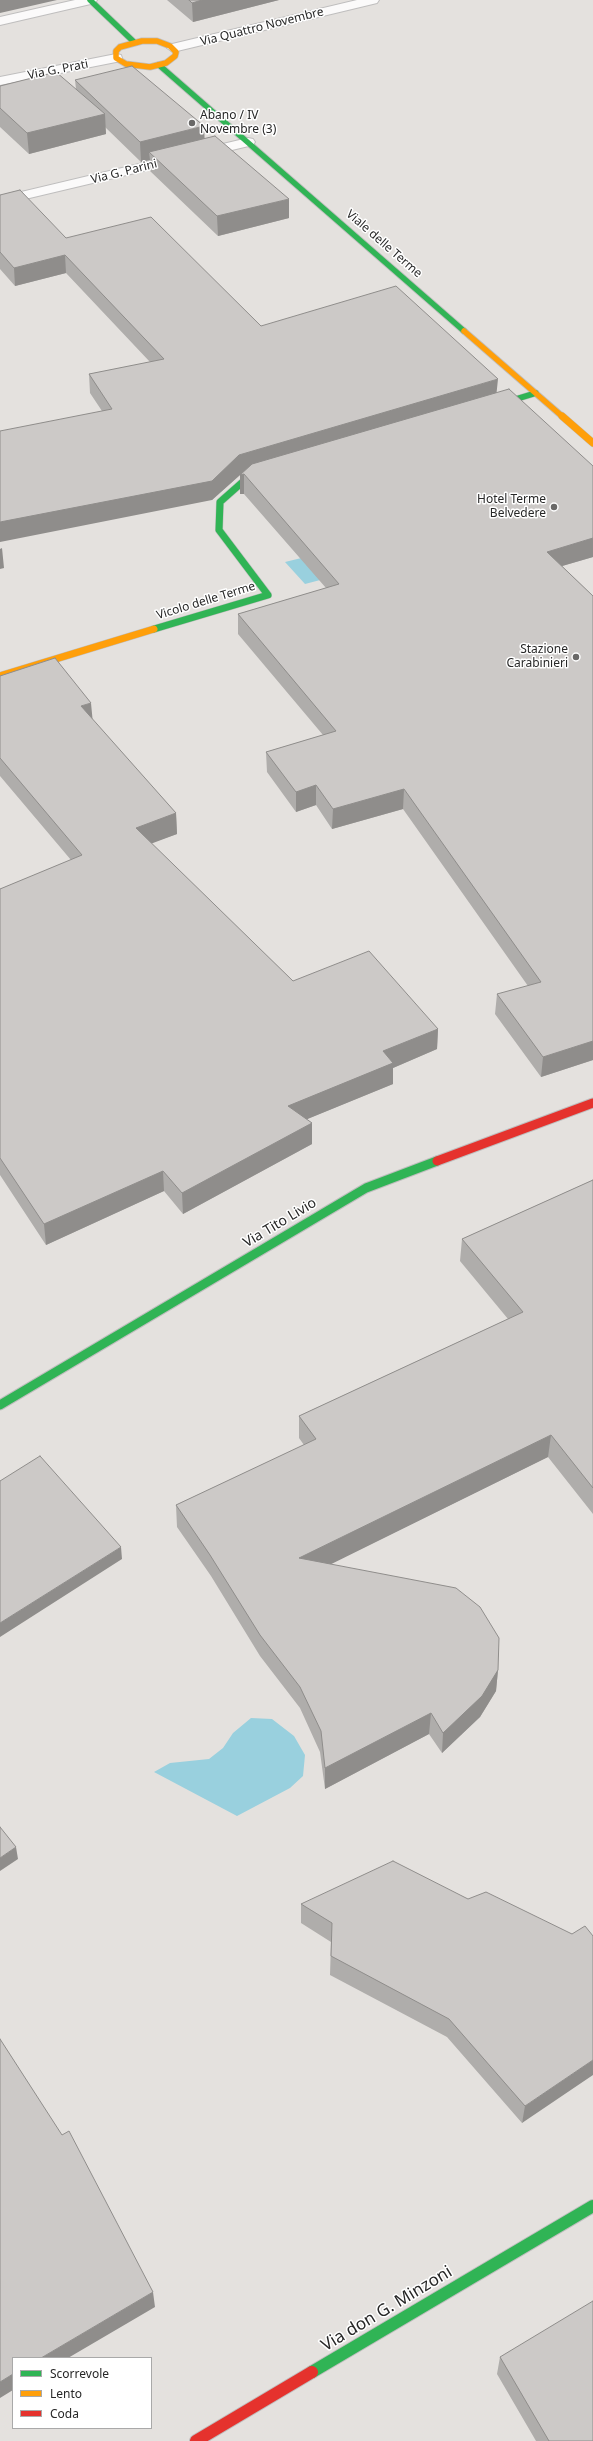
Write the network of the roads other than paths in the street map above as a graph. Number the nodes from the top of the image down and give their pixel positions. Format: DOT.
graph roads {
  1 [pos="90,0"];
  2 [pos="373,0"];
  3 [pos="0,21"];
  4 [pos="134,42"];
  5 [pos="173,48"];
  6 [pos="116,58"];
  7 [pos="159,65"];
  8 [pos="0,81"];
  9 [pos="248,142"];
  10 [pos="1,201"];
  11 [pos="536,393"];
  12 [pos="483,409"];
  13 [pos="593,442"];
  14 [pos="277,470"];
  15 [pos="0,676"];
  16 [pos="593,1103"];
  17 [pos="0,1405"];
  18 [pos="593,2206"];
  19 [pos="196,2441"];
  1 -- 3 [label="street"];
  1 -- 4 [label="street"];
  2 -- 5 [label="street, Via Quattro Novembre"];
  4 -- 5 [label="street"];
  4 -- 6 [label="street"];
  5 -- 7 [label="street"];
  6 -- 7 [label="street"];
  6 -- 8 [label="street, Via G. Prati"];
  7 -- 9 [label="street, Viale delle Terme"];
  9 -- 10 [label="street, Via G. Parini"];
  9 -- 11 [label="street, Viale delle Terme"];
  11 -- 12 [label="street"];
  11 -- 13 [label="street, Viale delle Terme"];
  14 -- 15 [label="street, Vicolo delle Terme"];
  16 -- 17 [label="street, Via Tito Livio"];
  18 -- 19 [label="street, Via don G. Minzoni"];
}
